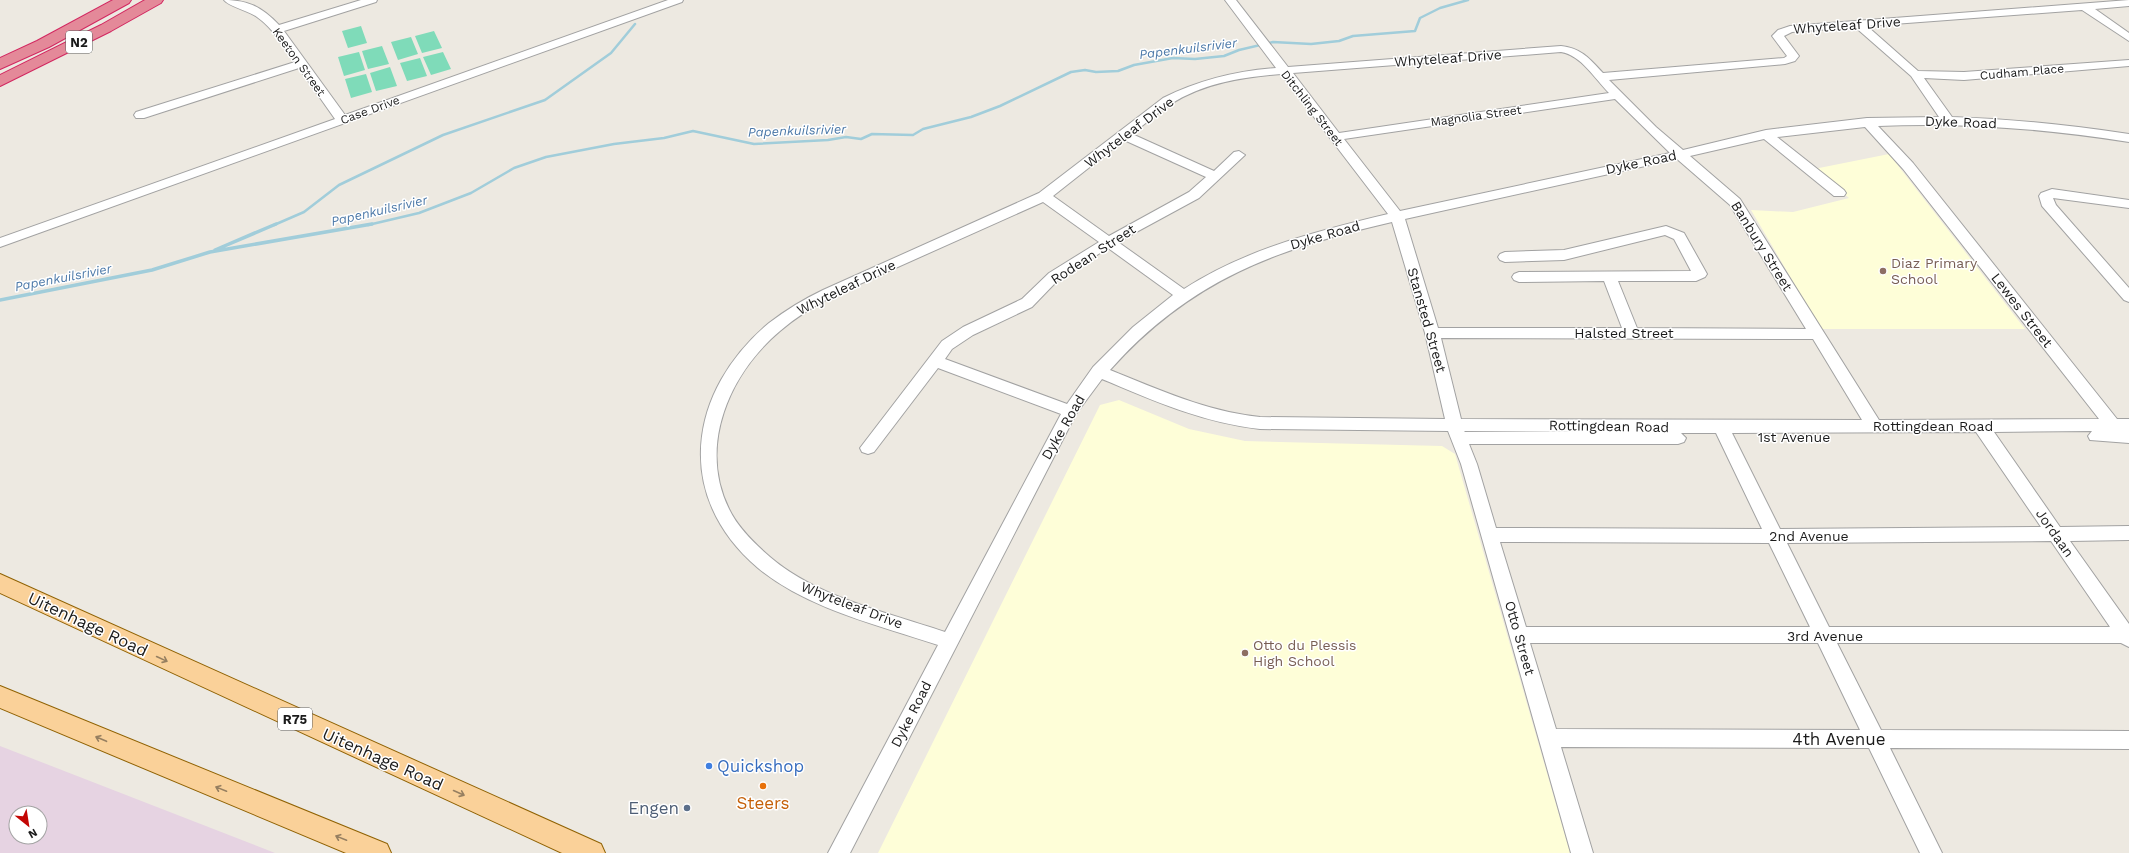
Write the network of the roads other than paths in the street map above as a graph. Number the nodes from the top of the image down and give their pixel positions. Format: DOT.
graph roads {
  1 [pos="124,0"];
  2 [pos="132,0"];
  3 [pos="229,0"];
  4 [pos="326,0"];
  5 [pos="372,0"];
  6 [pos="678,0"];
  7 [pos="1230,0"];
  8 [pos="152,2"];
  9 [pos="2129,3"];
  10 [pos="2085,7"];
  11 [pos="332,12"];
  12 [pos="1858,24"];
  13 [pos="277,29"];
  14 [pos="2129,38"];
  15 [pos="2129,63"];
  16 [pos="0,64"];
  17 [pos="300,64"];
  18 [pos="0,69"];
  19 [pos="1283,71"];
  20 [pos="1915,74"];
  21 [pos="1600,77"];
  22 [pos="0,82"];
  23 [pos="0,90"];
  24 [pos="1617,95"];
  25 [pos="140,115"];
  26 [pos="342,120"];
  27 [pos="1948,121"];
  28 [pos="1867,122"];
  29 [pos="1766,134"];
  30 [pos="1123,135"];
  31 [pos="1335,137"];
  32 [pos="2128,140"];
  33 [pos="1681,154"];
  34 [pos="1239,155"];
  35 [pos="1215,176"];
  36 [pos="1839,193"];
  37 [pos="1044,196"];
  38 [pos="2129,204"];
  39 [pos="1397,216"];
  40 [pos="62,220"];
  41 [pos="1108,242"];
  42 [pos="0,243"];
  43 [pos="0,248"];
  44 [pos="1564,255"];
  45 [pos="1505,257"];
  46 [pos="1572,276"];
  47 [pos="1609,276"];
  48 [pos="1519,277"];
  49 [pos="1183,296"];
  50 [pos="2129,296"];
  51 [pos="1432,333"];
  52 [pos="1630,333"];
  53 [pos="1816,334"];
  54 [pos="934,361"];
  55 [pos="1098,371"];
  56 [pos="1070,411"];
  57 [pos="2113,425"];
  58 [pos="2129,425"];
  59 [pos="1874,426"];
  60 [pos="1457,431"];
  61 [pos="1985,431"];
  62 [pos="1724,433"];
  63 [pos="2129,437"];
  64 [pos="868,448"];
  65 [pos="2056,534"];
  66 [pos="2129,534"];
  67 [pos="1489,535"];
  68 [pos="1776,536"];
  69 [pos="0,583"];
  70 [pos="1520,635"];
  71 [pos="1825,636"];
  72 [pos="2128,636"];
  73 [pos="949,641"];
  74 [pos="0,697"];
  75 [pos="1549,738"];
  76 [pos="1874,739"];
  77 [pos="2129,740"];
  78 [pos="378,853"];
  79 [pos="592,853"];
  80 [pos="839,853"];
  81 [pos="1582,853"];
  82 [pos="1931,853"];
  1 -- 16 [label="highway"];
  2 -- 18 [label="highway, N2"];
  3 -- 13 [label="street, Keeton Street"];
  4 -- 11 [label="street"];
  5 -- 11 [label="street"];
  6 -- 26 [label="street, Case Drive"];
  7 -- 19 [label="street, Ditchling Street"];
  8 -- 22 [label="highway, N2"];
  8 -- 23 [label="highway"];
  9 -- 10 [label="street, Whyteleaf Drive"];
  10 -- 12 [label="street, Whyteleaf Drive"];
  10 -- 14 [label="street"];
  11 -- 13 [label="street"];
  12 -- 20 [label="street"];
  12 -- 21 [label="street, Whyteleaf Drive"];
  13 -- 17 [label="street, Keeton Street"];
  15 -- 20 [label="street, Cudham Place"];
  17 -- 25 [label="street"];
  17 -- 26 [label="street, Keeton Street"];
  19 -- 21 [label="street, Whyteleaf Drive"];
  19 -- 30 [label="street, Whyteleaf Drive"];
  19 -- 31 [label="street, Ditchling Street"];
  20 -- 27 [label="street"];
  21 -- 24 [label="street, Banbury Street"];
  24 -- 31 [label="street, Magnolia Street"];
  24 -- 33 [label="street, Banbury Street"];
  26 -- 40 [label="street, Case Drive"];
  27 -- 28 [label="street, Dyke Road"];
  27 -- 32 [label="street, Dyke Road"];
  28 -- 29 [label="street, Dyke Road"];
  28 -- 57 [label="street, Lewes Street"];
  29 -- 33 [label="street, Dyke Road"];
  29 -- 36 [label="street"];
  30 -- 35 [label="street"];
  30 -- 37 [label="street, Whyteleaf Drive"];
  31 -- 39 [label="street, Ditchling Street"];
  33 -- 39 [label="street, Dyke Road"];
  33 -- 53 [label="street, Banbury Street"];
  34 -- 35 [label="street, Rodean Street"];
  35 -- 41 [label="street, Rodean Street"];
  37 -- 41 [label="street"];
  37 -- 73 [label="street, Whyteleaf Drive"];
  38 -- 50 [label="street"];
  39 -- 49 [label="street, Dyke Road"];
  39 -- 51 [label="street, Stansted Street"];
  40 -- 42 [label="street, Case Drive"];
  40 -- 43 [label="street, Case Drive"];
  41 -- 49 [label="street"];
  41 -- 54 [label="street, Rodean Street"];
  44 -- 45 [label="street"];
  44 -- 46 [label="street"];
  44 -- 47 [label="street"];
  46 -- 47 [label="street"];
  46 -- 48 [label="street"];
  47 -- 52 [label="street"];
  49 -- 55 [label="street, Dyke Road"];
  51 -- 52 [label="street, Halsted Street"];
  51 -- 60 [label="street, Stansted Street"];
  52 -- 53 [label="street, Halsted Street"];
  53 -- 59 [label="street, Banbury Street"];
  54 -- 56 [label="street"];
  54 -- 64 [label="street, Rodean Street"];
  55 -- 56 [label="street, Dyke Road"];
  55 -- 60 [label="street"];
  56 -- 73 [label="street, Dyke Road"];
  57 -- 58 [label="street, Rottingdean Road"];
  57 -- 61 [label="street, Rottingdean Road"];
  59 -- 61 [label="street, Rottingdean Road"];
  59 -- 62 [label="street, Rottingdean Road"];
  60 -- 62 [label="street, 1st Avenue"];
  60 -- 67 [label="street, Otto Street"];
  61 -- 62 [label="street, 1st Avenue"];
  61 -- 63 [label="street, 1st Avenue"];
  61 -- 65 [label="street, Jordaan"];
  62 -- 68 [label="street"];
  65 -- 66 [label="street, 2nd Avenue"];
  65 -- 68 [label="street, 2nd Avenue"];
  65 -- 72 [label="street, Jordaan"];
  67 -- 68 [label="street, 2nd Avenue"];
  67 -- 70 [label="street, Otto Street"];
  68 -- 71 [label="street"];
  69 -- 79 [label="main road, Uitenhage Road / R75, one-way"];
  70 -- 71 [label="street, 3rd Avenue"];
  70 -- 75 [label="street, Otto Street"];
  71 -- 72 [label="street, 3rd Avenue"];
  71 -- 76 [label="street"];
  73 -- 80 [label="street, Dyke Road"];
  78 -- 74 [label="main road, one-way"];
  75 -- 76 [label="street, 4th Avenue"];
  75 -- 81 [label="street, Otto Street"];
  76 -- 77 [label="street, 4th Avenue"];
  76 -- 82 [label="street"];
}
